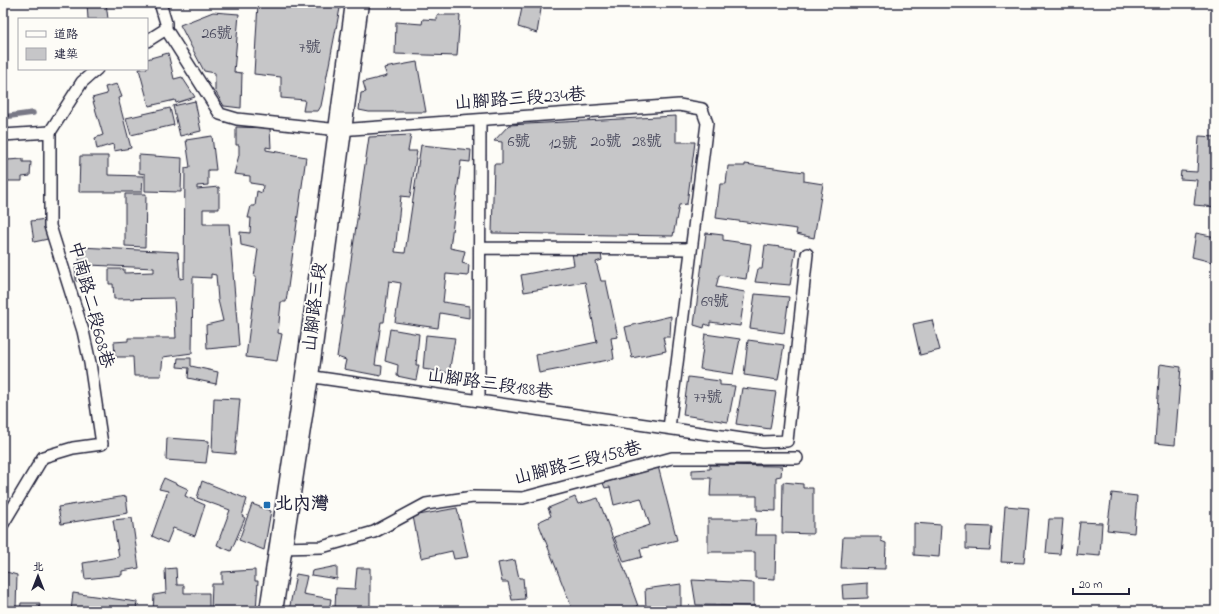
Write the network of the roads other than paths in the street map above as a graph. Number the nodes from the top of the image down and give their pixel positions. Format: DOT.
graph roads {
  1 [pos="160,3"];
  2 [pos="357,3"];
  3 [pos="166,29"];
  4 [pos="148,40"];
  5 [pos="96,70"];
  6 [pos="480,121"];
  7 [pos="339,130"];
  8 [pos="50,132"];
  9 [pos="3,135"];
  10 [pos="480,248"];
  11 [pos="691,249"];
  12 [pos="807,254"];
  13 [pos="307,376"];
  14 [pos="479,400"];
  15 [pos="668,428"];
  16 [pos="797,458"];
  17 [pos="3,524"];
  18 [pos="281,548"];
  19 [pos="271,611"];
  1 -- 3 [label="lane"];
  2 -- 7 [label="main road, 山腳路三段"];
  3 -- 4 [label="lane"];
  3 -- 7 [label="lane, 山腳路三段234巷"];
  5 -- 8 [label="lane"];
  6 -- 7 [label="lane, 山腳路三段234巷"];
  6 -- 10 [label="lane"];
  6 -- 11 [label="lane, 山腳路三段234巷"];
  7 -- 13 [label="main road, 山腳路三段"];
  8 -- 9 [label="lane"];
  8 -- 17 [label="lane, 中南路二段608巷"];
  10 -- 11 [label="lane"];
  10 -- 14 [label="lane"];
  11 -- 15 [label="lane"];
  12 -- 15 [label="lane, 山腳路三段188巷"];
  13 -- 14 [label="lane, 山腳路三段188巷"];
  13 -- 18 [label="main road, 山腳路三段"];
  14 -- 15 [label="lane, 山腳路三段188巷"];
  16 -- 18 [label="lane, 山腳路三段158巷"];
  18 -- 19 [label="main road, 山腳路三段"];
}
